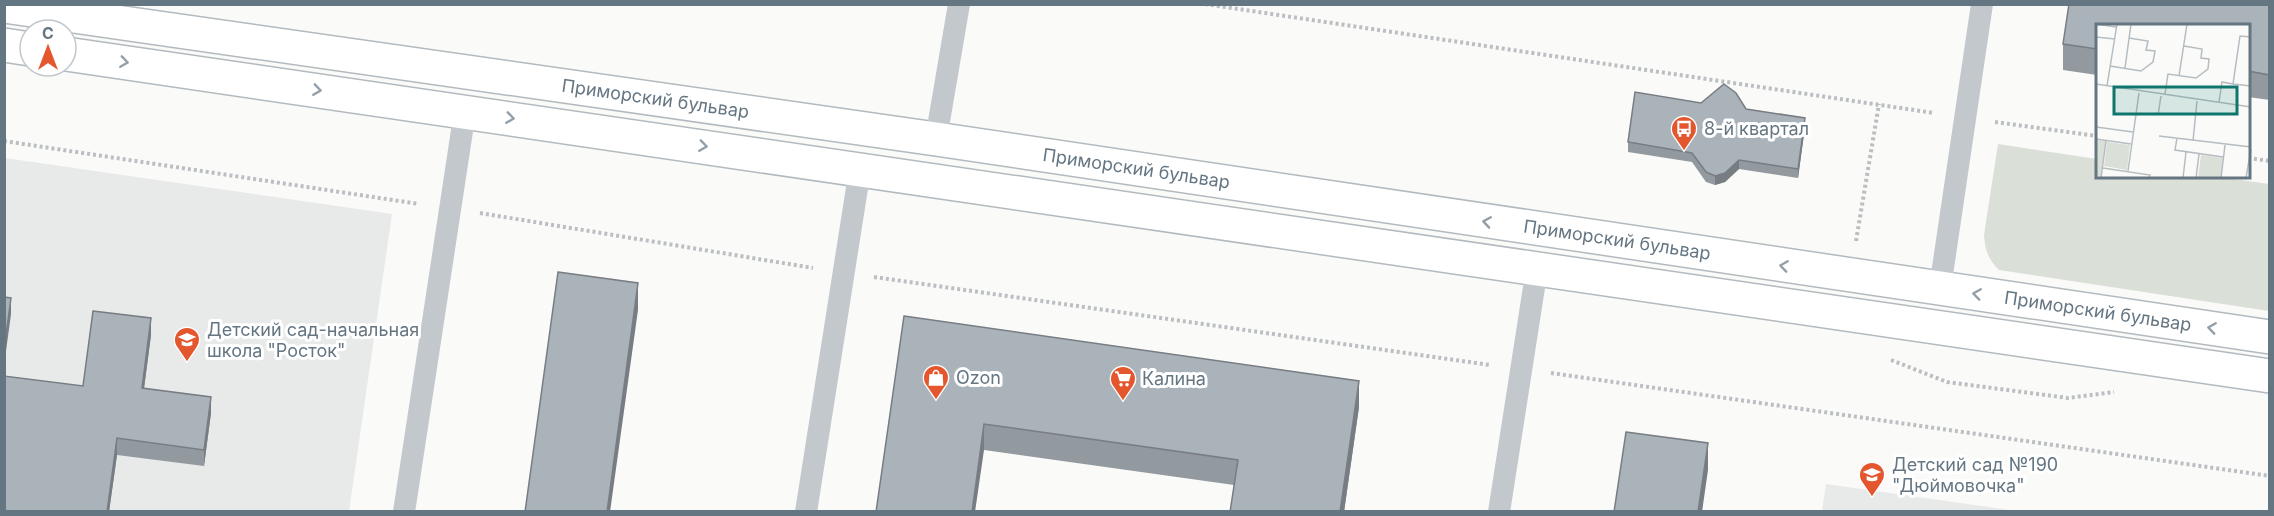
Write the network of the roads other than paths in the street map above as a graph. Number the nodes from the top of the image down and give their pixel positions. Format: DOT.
graph roads {
  1 [pos="959,4"];
  2 [pos="1982,4"];
  3 [pos="4,6"];
  4 [pos="78,56"];
  5 [pos="465,111"];
  6 [pos="936,139"];
  7 [pos="860,170"];
  8 [pos="1537,268"];
  9 [pos="1940,288"];
  10 [pos="2270,337"];
  11 [pos="2270,376"];
  12 [pos="404,512"];
  13 [pos="806,512"];
  14 [pos="1499,512"];
  1 -- 6 [label="lane"];
  2 -- 9 [label="lane"];
  3 -- 6 [label="main road, Приморский бульвар"];
  4 -- 5 [label="main road, one-way"];
  5 -- 7 [label="main road, one-way"];
  5 -- 12 [label="lane"];
  9 -- 6 [label="main road, Приморский бульвар, one-way"];
  7 -- 8 [label="main road"];
  7 -- 13 [label="lane"];
  8 -- 11 [label="main road"];
  8 -- 14 [label="lane"];
  10 -- 9 [label="main road, Приморский бульвар, one-way"];
}
